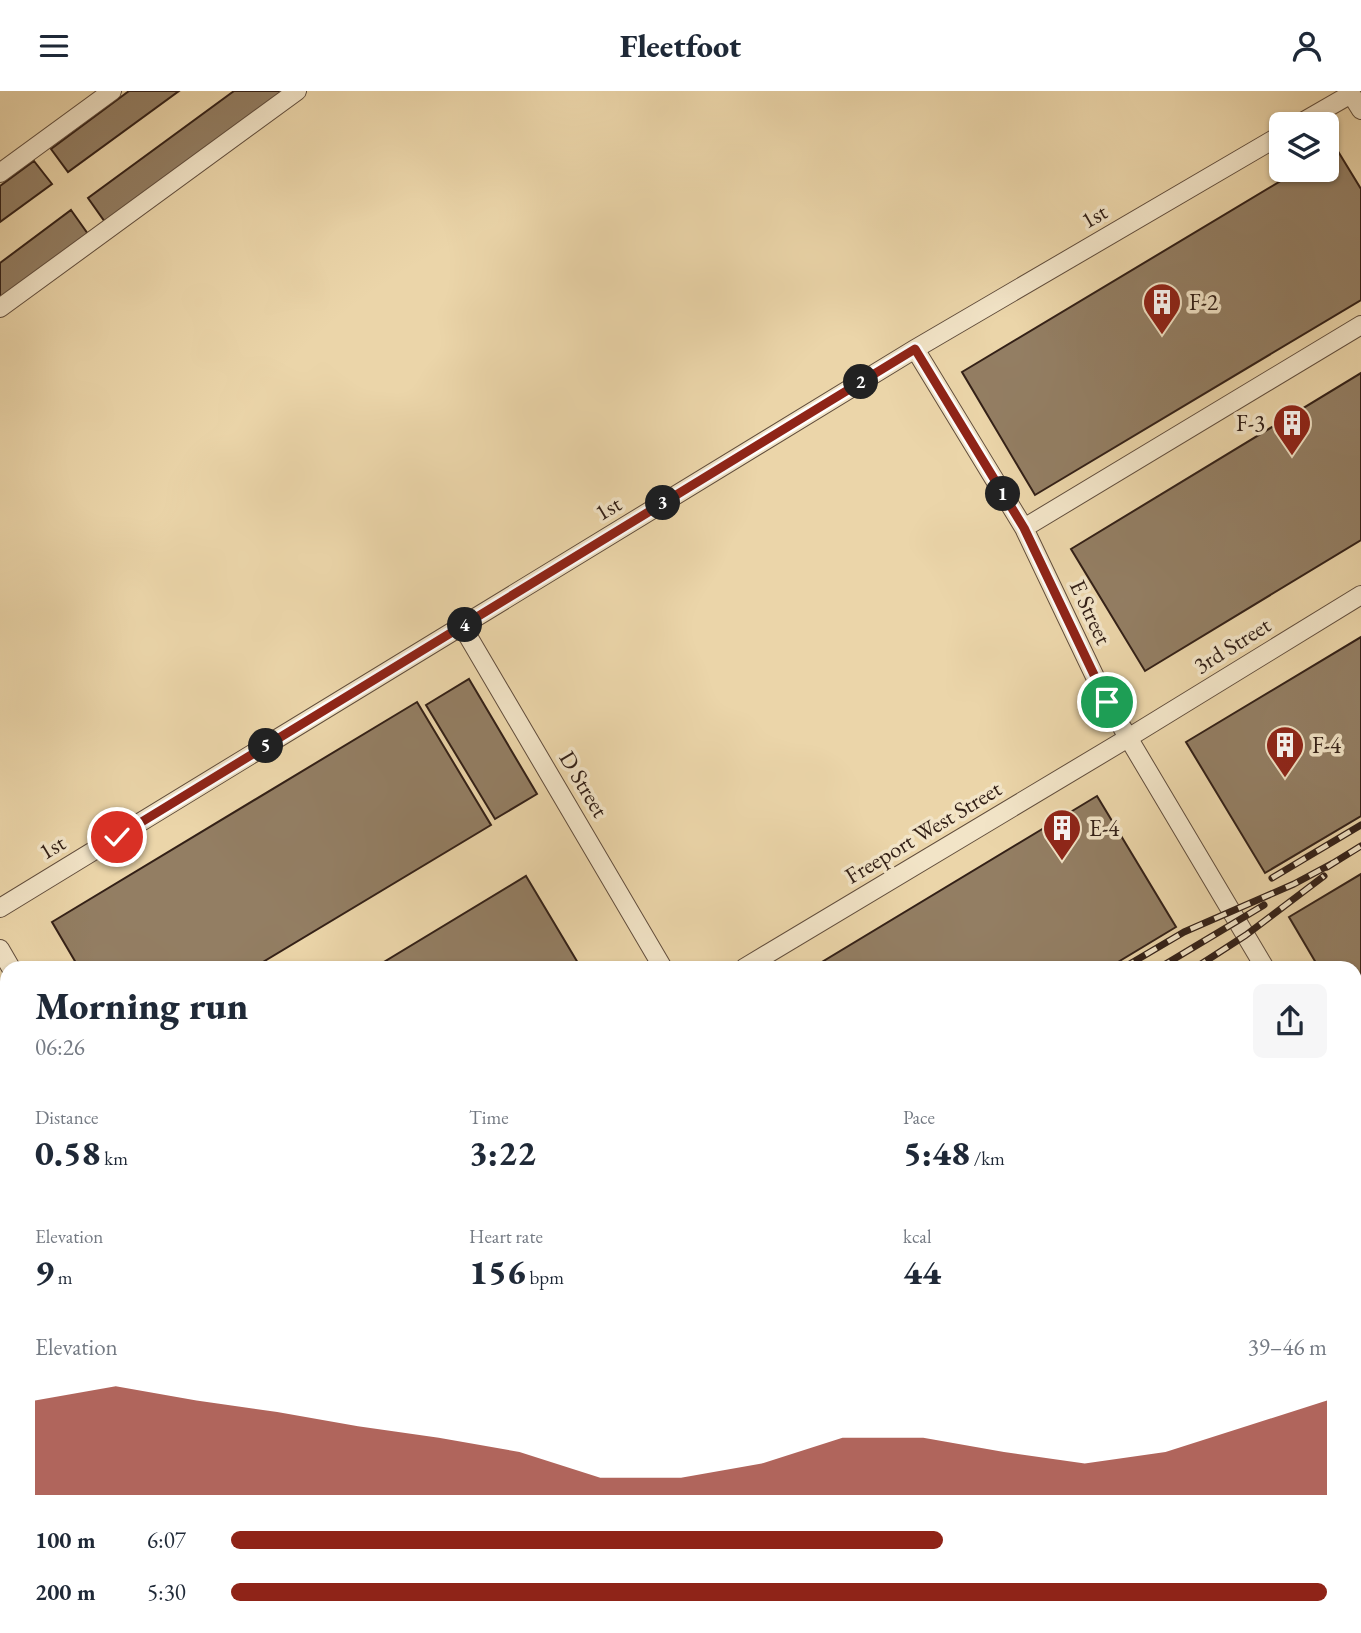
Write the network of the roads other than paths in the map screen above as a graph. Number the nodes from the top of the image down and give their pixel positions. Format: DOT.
graph roads {
  1 [pos="112,91"];
  2 [pos="296,91"];
  3 [pos="1361,110"];
  4 [pos="1320,112"];
  5 [pos="1269,142"];
  6 [pos="0,173"];
  7 [pos="0,308"];
  8 [pos="1361,325"];
  9 [pos="915,349"];
  10 [pos="1024,528"];
  11 [pos="1361,595"];
  12 [pos="462,626"];
  13 [pos="1128,738"];
  14 [pos="0,908"];
  15 [pos="659,961"];
  16 [pos="756,961"];
  17 [pos="1261,961"];
  1 -- 6 [label="lane"];
  2 -- 7 [label="lane"];
  3 -- 4 [label="lane"];
  5 -- 9 [label="lane, 1st"];
  8 -- 10 [label="lane"];
  9 -- 10 [label="lane, E Street"];
  9 -- 12 [label="lane, 1st"];
  10 -- 13 [label="lane, E Street"];
  11 -- 13 [label="lane, 3rd Street"];
  12 -- 14 [label="lane, 1st"];
  12 -- 15 [label="lane, D Street"];
  13 -- 16 [label="lane, Freeport West Street"];
  13 -- 17 [label="lane, E Street"];
}
